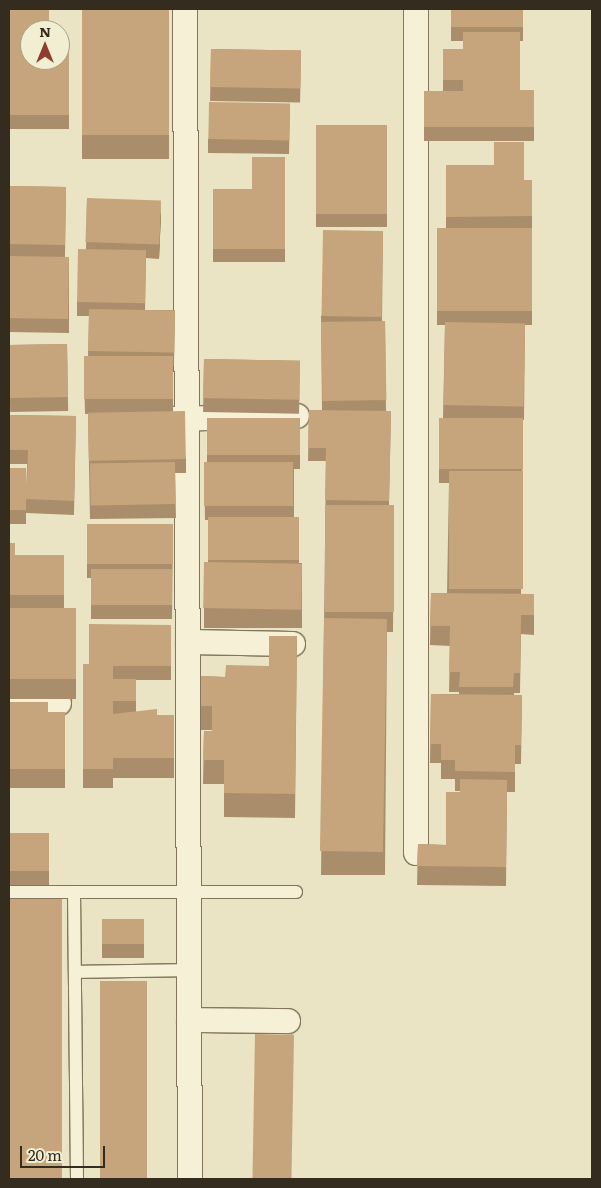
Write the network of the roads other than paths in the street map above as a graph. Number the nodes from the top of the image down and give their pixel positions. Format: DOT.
graph roads {
  1 [pos="185,9"];
  2 [pos="416,9"];
  3 [pos="297,416"];
  4 [pos="148,419"];
  5 [pos="187,419"];
  6 [pos="215,527"];
  7 [pos="159,528"];
  8 [pos="187,528"];
  9 [pos="188,642"];
  10 [pos="294,644"];
  11 [pos="9,701"];
  12 [pos="59,703"];
  13 [pos="416,853"];
  14 [pos="9,892"];
  15 [pos="74,892"];
  16 [pos="189,892"];
  17 [pos="296,892"];
  18 [pos="189,970"];
  19 [pos="75,972"];
  20 [pos="189,1020"];
  21 [pos="288,1021"];
  22 [pos="77,1179"];
  23 [pos="190,1179"];
  1 -- 5 [label="street"];
  2 -- 13 [label="street"];
  3 -- 5 [label="street"];
  4 -- 5 [label="street"];
  5 -- 8 [label="street"];
  6 -- 8 [label="street"];
  7 -- 8 [label="street"];
  8 -- 9 [label="street"];
  9 -- 10 [label="street"];
  9 -- 16 [label="street"];
  11 -- 12 [label="street"];
  14 -- 15 [label="lane"];
  15 -- 16 [label="lane"];
  15 -- 19 [label="lane"];
  16 -- 17 [label="lane"];
  16 -- 18 [label="street"];
  18 -- 19 [label="lane"];
  18 -- 20 [label="street"];
  19 -- 22 [label="lane"];
  20 -- 21 [label="street"];
  20 -- 23 [label="street"];
}
